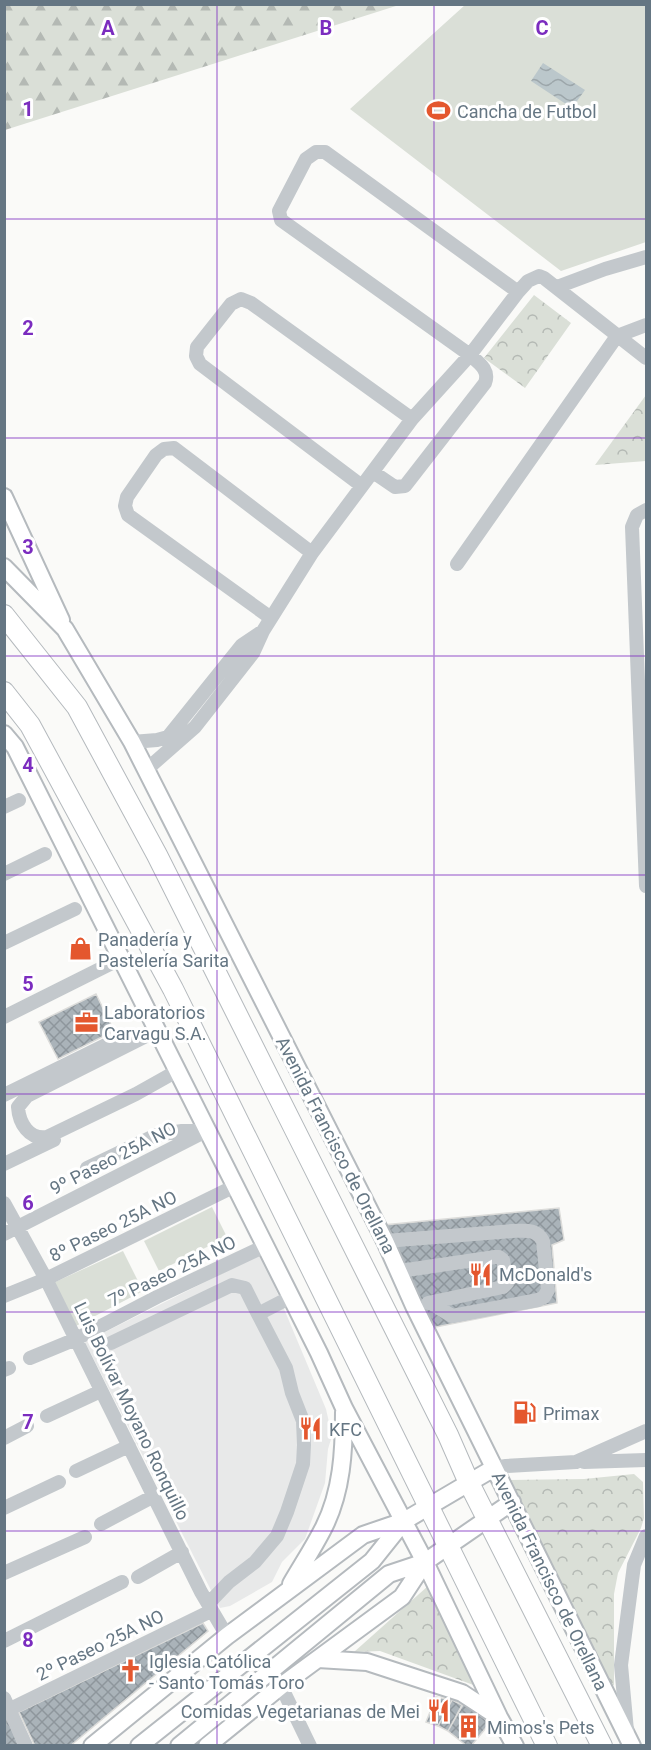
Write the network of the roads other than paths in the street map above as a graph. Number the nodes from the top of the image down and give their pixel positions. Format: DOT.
graph roads {
  1 [pos="646,257"];
  2 [pos="557,287"];
  3 [pos="518,292"];
  4 [pos="646,325"];
  5 [pos="617,336"];
  6 [pos="470,356"];
  7 [pos="646,358"];
  8 [pos="412,419"];
  9 [pos="373,472"];
  10 [pos="362,486"];
  11 [pos="4,497"];
  12 [pos="646,510"];
  13 [pos="312,553"];
  14 [pos="457,564"];
  15 [pos="4,567"];
  16 [pos="4,615"];
  17 [pos="271,618"];
  18 [pos="65,629"];
  19 [pos="4,692"];
  20 [pos="4,734"];
  21 [pos="172,741"];
  22 [pos="132,742"];
  23 [pos="146,770"];
  24 [pos="19,800"];
  25 [pos="4,807"];
  26 [pos="645,820"];
  27 [pos="45,854"];
  28 [pos="4,874"];
  29 [pos="646,886"];
  30 [pos="75,909"];
  31 [pos="4,943"];
  32 [pos="122,958"];
  33 [pos="4,1017"];
  34 [pos="154,1026"];
  35 [pos="178,1074"];
  36 [pos="4,1095"];
  37 [pos="206,1131"];
  38 [pos="4,1164"];
  39 [pos="87,1168"];
  40 [pos="235,1186"];
  41 [pos="4,1203"];
  42 [pos="11,1230"];
  43 [pos="385,1241"];
  44 [pos="265,1245"];
  45 [pos="400,1271"];
  46 [pos="46,1279"];
  47 [pos="4,1296"];
  48 [pos="291,1297"];
  49 [pos="422,1305"];
  50 [pos="258,1314"];
  51 [pos="76,1339"];
  52 [pos="111,1343"];
  53 [pos="30,1358"];
  54 [pos="101,1391"];
  55 [pos="344,1408"];
  56 [pos="47,1416"];
  57 [pos="27,1426"];
  58 [pos="646,1431"];
  59 [pos="4,1438"];
  60 [pos="129,1446"];
  61 [pos="646,1460"];
  62 [pos="576,1462"];
  63 [pos="494,1468"];
  64 [pos="76,1471"];
  65 [pos="59,1482"];
  66 [pos="469,1483"];
  67 [pos="154,1496"];
  68 [pos="512,1502"];
  69 [pos="429,1506"];
  70 [pos="4,1508"];
  71 [pos="488,1517"];
  72 [pos="404,1521"];
  73 [pos="101,1524"];
  74 [pos="646,1536"];
  75 [pos="85,1537"];
  76 [pos="447,1546"];
  77 [pos="182,1552"];
  78 [pos="425,1562"];
  79 [pos="4,1573"];
  80 [pos="138,1577"];
  81 [pos="122,1582"];
  82 [pos="287,1590"];
  83 [pos="206,1602"];
  84 [pos="228,1636"];
  85 [pos="4,1641"];
  86 [pos="318,1659"];
  87 [pos="281,1686"];
  88 [pos="6,1707"];
  89 [pos="499,1717"];
  90 [pos="629,1741"];
  91 [pos="26,1746"];
  92 [pos="92,1746"];
  93 [pos="139,1746"];
  94 [pos="179,1746"];
  95 [pos="207,1746"];
  96 [pos="310,1746"];
  97 [pos="515,1746"];
  98 [pos="547,1746"];
  99 [pos="602,1746"];
  1 -- 2 [label="street"];
  2 -- 3 [label="street"];
  2 -- 5 [label="street"];
  3 -- 6 [label="street"];
  3 -- 6 [label="street"];
  4 -- 5 [label="street"];
  5 -- 7 [label="street"];
  5 -- 14 [label="street"];
  6 -- 8 [label="street"];
  6 -- 9 [label="street"];
  8 -- 9 [label="street"];
  8 -- 10 [label="street"];
  9 -- 10 [label="street"];
  10 -- 13 [label="street"];
  11 -- 18 [label="main road"];
  12 -- 26 [label="street"];
  13 -- 17 [label="street"];
  13 -- 17 [label="street"];
  15 -- 18 [label="main road, Avenida Francisco de Orellana"];
  16 -- 66 [label="highway, Avenida Francisco de Orellana"];
  17 -- 21 [label="street"];
  18 -- 22 [label="main road, Avenida Francisco de Orellana"];
  19 -- 69 [label="highway"];
  20 -- 32 [label="main road"];
  21 -- 22 [label="street"];
  21 -- 23 [label="street"];
  22 -- 23 [label="main road, Avenida Francisco de Orellana"];
  23 -- 43 [label="main road, Avenida Francisco de Orellana"];
  24 -- 25 [label="street"];
  26 -- 29 [label="street"];
  27 -- 28 [label="street"];
  30 -- 31 [label="street"];
  32 -- 33 [label="street"];
  32 -- 34 [label="main road"];
  34 -- 35 [label="main road"];
  34 -- 35 [label="street"];
  34 -- 36 [label="street"];
  35 -- 37 [label="main road"];
  35 -- 38 [label="street"];
  37 -- 39 [label="street"];
  37 -- 40 [label="main road"];
  37 -- 42 [label="street, 9º Paseo 25A NO"];
  40 -- 44 [label="main road"];
  40 -- 46 [label="street, 8º Paseo 25A NO"];
  41 -- 42 [label="street, Luis Bolívar Moyano Ronquillo"];
  42 -- 46 [label="street, Luis Bolívar Moyano Ronquillo"];
  43 -- 45 [label="main road, Avenida Francisco de Orellana"];
  43 -- 49 [label="street"];
  44 -- 48 [label="main road"];
  44 -- 51 [label="street, 7º Paseo 25A NO"];
  45 -- 49 [label="main road, Avenida Francisco de Orellana"];
  45 -- 49 [label="street"];
  46 -- 47 [label="street, 8º Paseo 25A NO"];
  46 -- 51 [label="street, Luis Bolívar Moyano Ronquillo"];
  48 -- 50 [label="street"];
  48 -- 55 [label="main road"];
  49 -- 63 [label="main road, Avenida Francisco de Orellana"];
  50 -- 52 [label="street"];
  50 -- 83 [label="street"];
  51 -- 53 [label="street, 7º Paseo 25A NO"];
  51 -- 54 [label="street, Luis Bolívar Moyano Ronquillo"];
  54 -- 56 [label="street"];
  54 -- 60 [label="street, Luis Bolívar Moyano Ronquillo"];
  55 -- 72 [label="main road"];
  55 -- 82 [label="main road"];
  57 -- 59 [label="street"];
  58 -- 62 [label="street"];
  60 -- 64 [label="street"];
  60 -- 67 [label="street, Luis Bolívar Moyano Ronquillo"];
  61 -- 62 [label="street"];
  62 -- 63 [label="street"];
  63 -- 66 [label="main road"];
  63 -- 68 [label="main road, Avenida Francisco de Orellana"];
  65 -- 70 [label="street"];
  66 -- 69 [label="main road"];
  66 -- 71 [label="highway, Avenida Francisco de Orellana"];
  67 -- 73 [label="street"];
  67 -- 77 [label="street, Luis Bolívar Moyano Ronquillo"];
  68 -- 71 [label="main road"];
  68 -- 90 [label="main road, Avenida Francisco de Orellana"];
  69 -- 72 [label="main road"];
  69 -- 76 [label="highway"];
  71 -- 76 [label="main road"];
  71 -- 99 [label="highway, Avenida Francisco de Orellana"];
  72 -- 78 [label="main road"];
  72 -- 82 [label="main road"];
  72 -- 93 [label="main road"];
  74 -- 90 [label="street"];
  75 -- 79 [label="street"];
  76 -- 78 [label="main road"];
  76 -- 98 [label="highway"];
  77 -- 80 [label="street"];
  77 -- 83 [label="street, Luis Bolívar Moyano Ronquillo"];
  78 -- 86 [label="main road"];
  78 -- 89 [label="main road"];
  78 -- 94 [label="main road"];
  81 -- 85 [label="street"];
  82 -- 84 [label="main road"];
  83 -- 84 [label="street, Luis Bolívar Moyano Ronquillo"];
  83 -- 88 [label="street, 2º Paseo 25A NO"];
  84 -- 92 [label="main road"];
  86 -- 87 [label="main road"];
  86 -- 89 [label="main road"];
  87 -- 95 [label="main road"];
  87 -- 96 [label="street"];
  88 -- 91 [label="street"];
  89 -- 97 [label="main road"];
}
